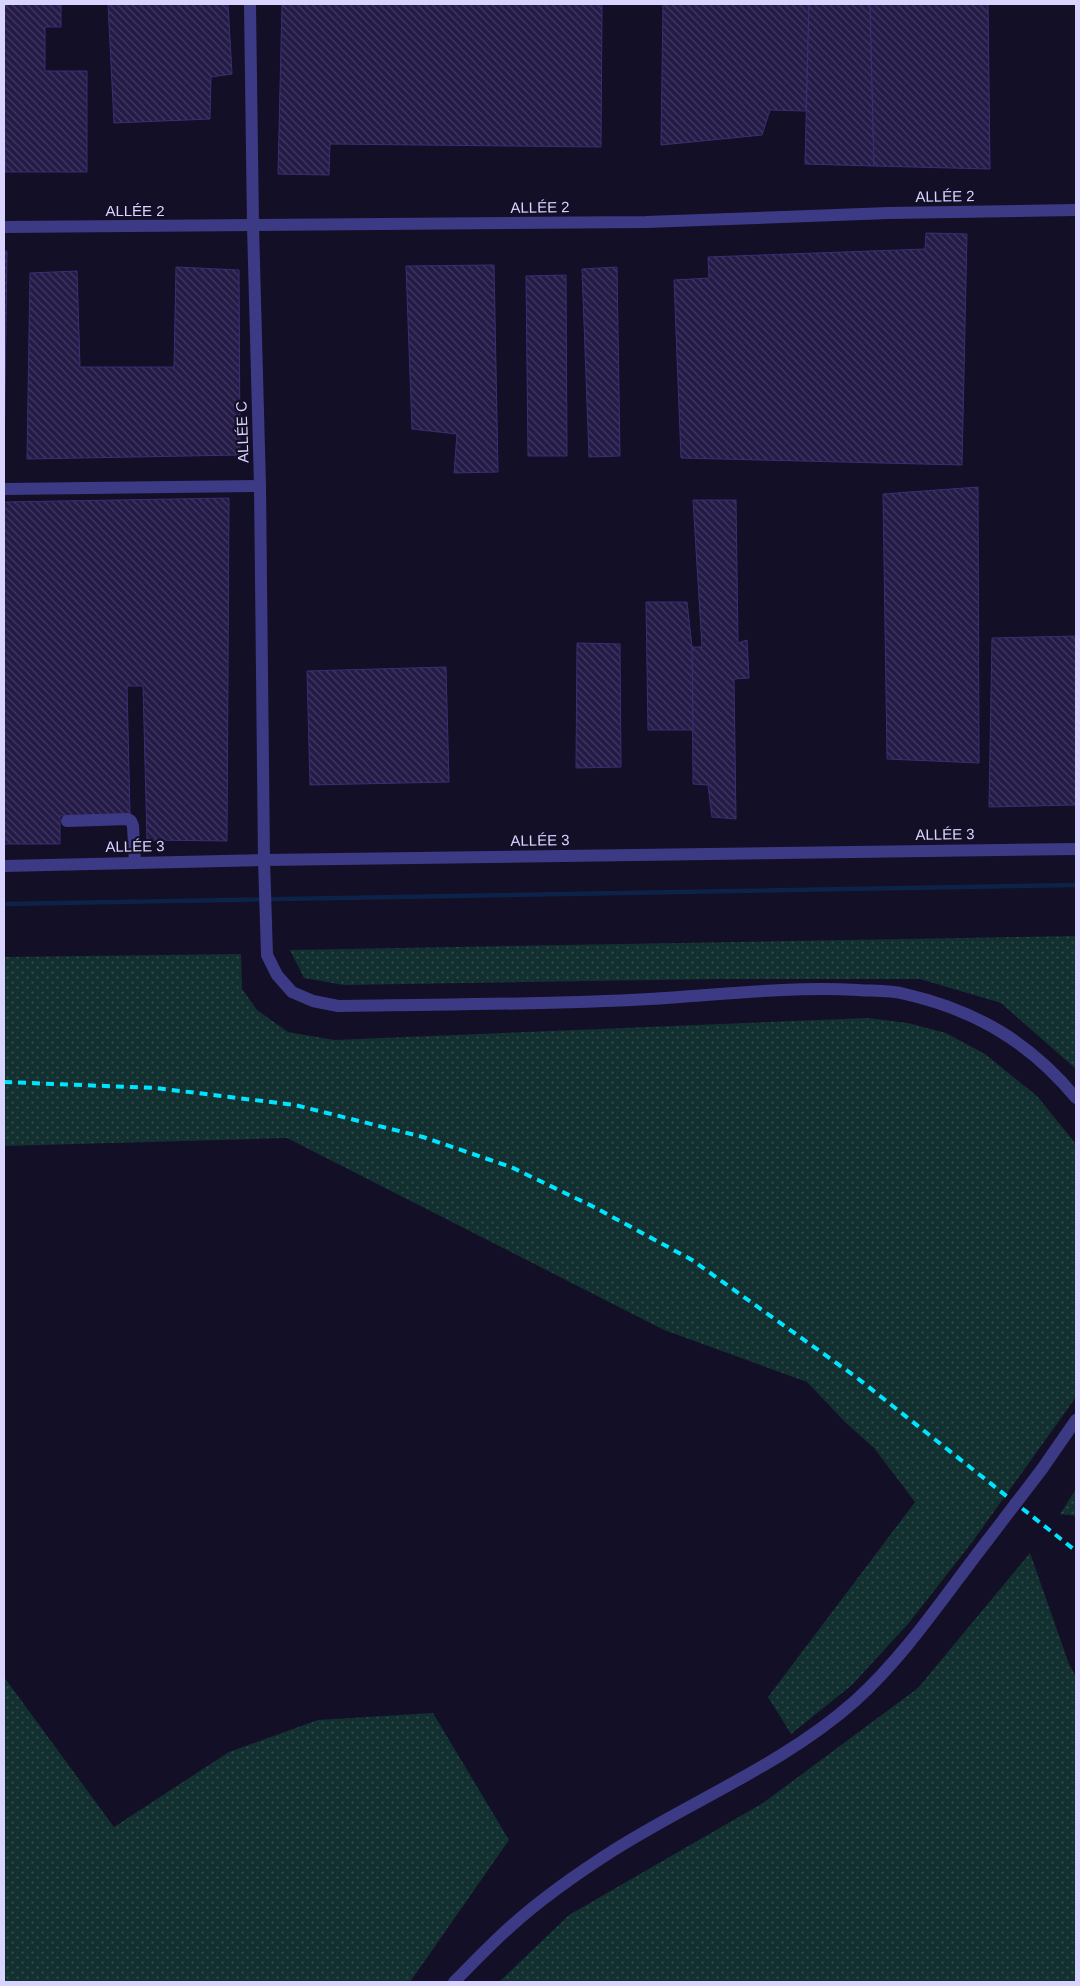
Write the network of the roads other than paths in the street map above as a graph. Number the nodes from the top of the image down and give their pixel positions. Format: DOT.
graph roads {
  1 [pos="250,4"];
  2 [pos="1076,210"];
  3 [pos="253,226"];
  4 [pos="4,227"];
  5 [pos="260,486"];
  6 [pos="4,489"];
  7 [pos="67,821"];
  8 [pos="1076,848"];
  9 [pos="135,863"];
  10 [pos="4,866"];
  11 [pos="264,866"];
  12 [pos="1076,1098"];
  13 [pos="1076,1420"];
  14 [pos="454,1982"];
  1 -- 3 [label="street, ALLÉE C"];
  2 -- 3 [label="street, ALLÉE 2"];
  3 -- 4 [label="street, ALLÉE 2"];
  3 -- 5 [label="street, ALLÉE C"];
  5 -- 6 [label="street"];
  5 -- 11 [label="street, ALLÉE C"];
  7 -- 9 [label="street"];
  8 -- 11 [label="street, ALLÉE 3"];
  9 -- 10 [label="street, ALLÉE 3"];
  9 -- 11 [label="street, ALLÉE 3"];
  11 -- 12 [label="street, ALLÉE C"];
  13 -- 14 [label="street, bridge"];
}
